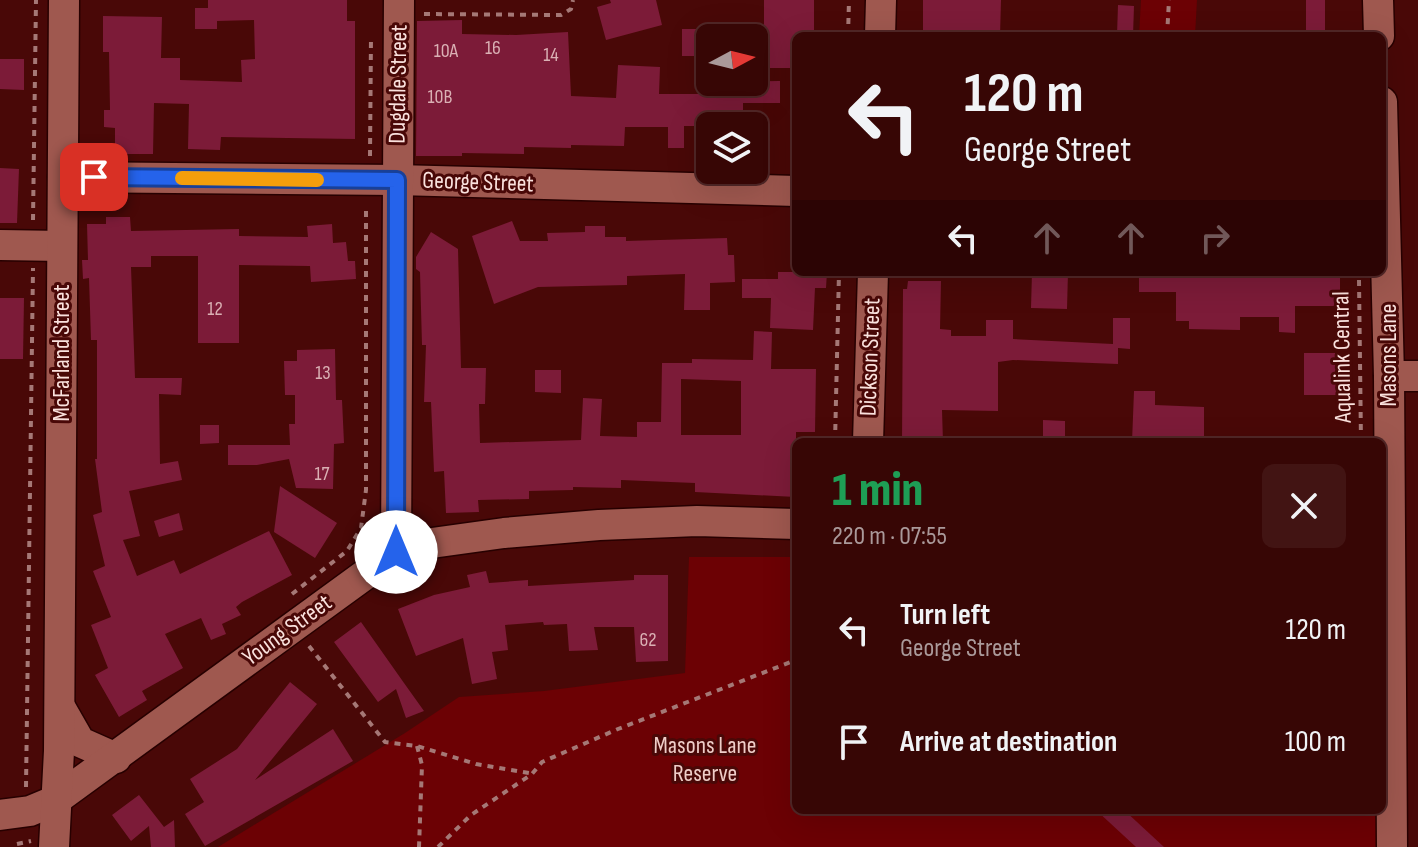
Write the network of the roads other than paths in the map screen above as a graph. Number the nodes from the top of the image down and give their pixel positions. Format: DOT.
graph roads {
  1 [pos="64,0"];
  2 [pos="881,0"];
  3 [pos="1378,0"];
  4 [pos="411,7"];
  5 [pos="880,32"];
  6 [pos="1379,32"];
  7 [pos="63,177"];
  8 [pos="397,180"];
  9 [pos="792,191"];
  10 [pos="1386,230"];
  11 [pos="0,245"];
  12 [pos="62,246"];
  13 [pos="873,276"];
  14 [pos="1403,376"];
  15 [pos="868,438"];
  16 [pos="792,524"];
  17 [pos="1386,530"];
  18 [pos="396,552"];
  19 [pos="1386,583"];
  20 [pos="59,705"];
  21 [pos="116,758"];
  22 [pos="54,801"];
  23 [pos="0,815"];
  24 [pos="54,847"];
  25 [pos="1392,847"];
  1 -- 7 [label="street, McFarland Street"];
  2 -- 5 [label="street"];
  3 -- 6 [label="street"];
  4 -- 8 [label="street, Dugdale Street"];
  7 -- 8 [label="street, George Street"];
  7 -- 12 [label="street, McFarland Street"];
  8 -- 9 [label="street, George Street"];
  8 -- 18 [label="street, Dugdale Street"];
  10 -- 14 [label="street, Masons Lane"];
  11 -- 12 [label="street"];
  12 -- 20 [label="street, McFarland Street"];
  13 -- 15 [label="street, Dickson Street"];
  14 -- 17 [label="street, Masons Lane"];
  16 -- 18 [label="street, Young Street"];
  18 -- 21 [label="street, Young Street"];
  19 -- 25 [label="street, Masons Lane"];
  20 -- 21 [label="street, McFarland Street"];
  20 -- 22 [label="street, McFarland Street"];
  21 -- 22 [label="street, Young Street"];
  22 -- 23 [label="street, Young Street"];
  22 -- 24 [label="street, McFarland Street"];
}
